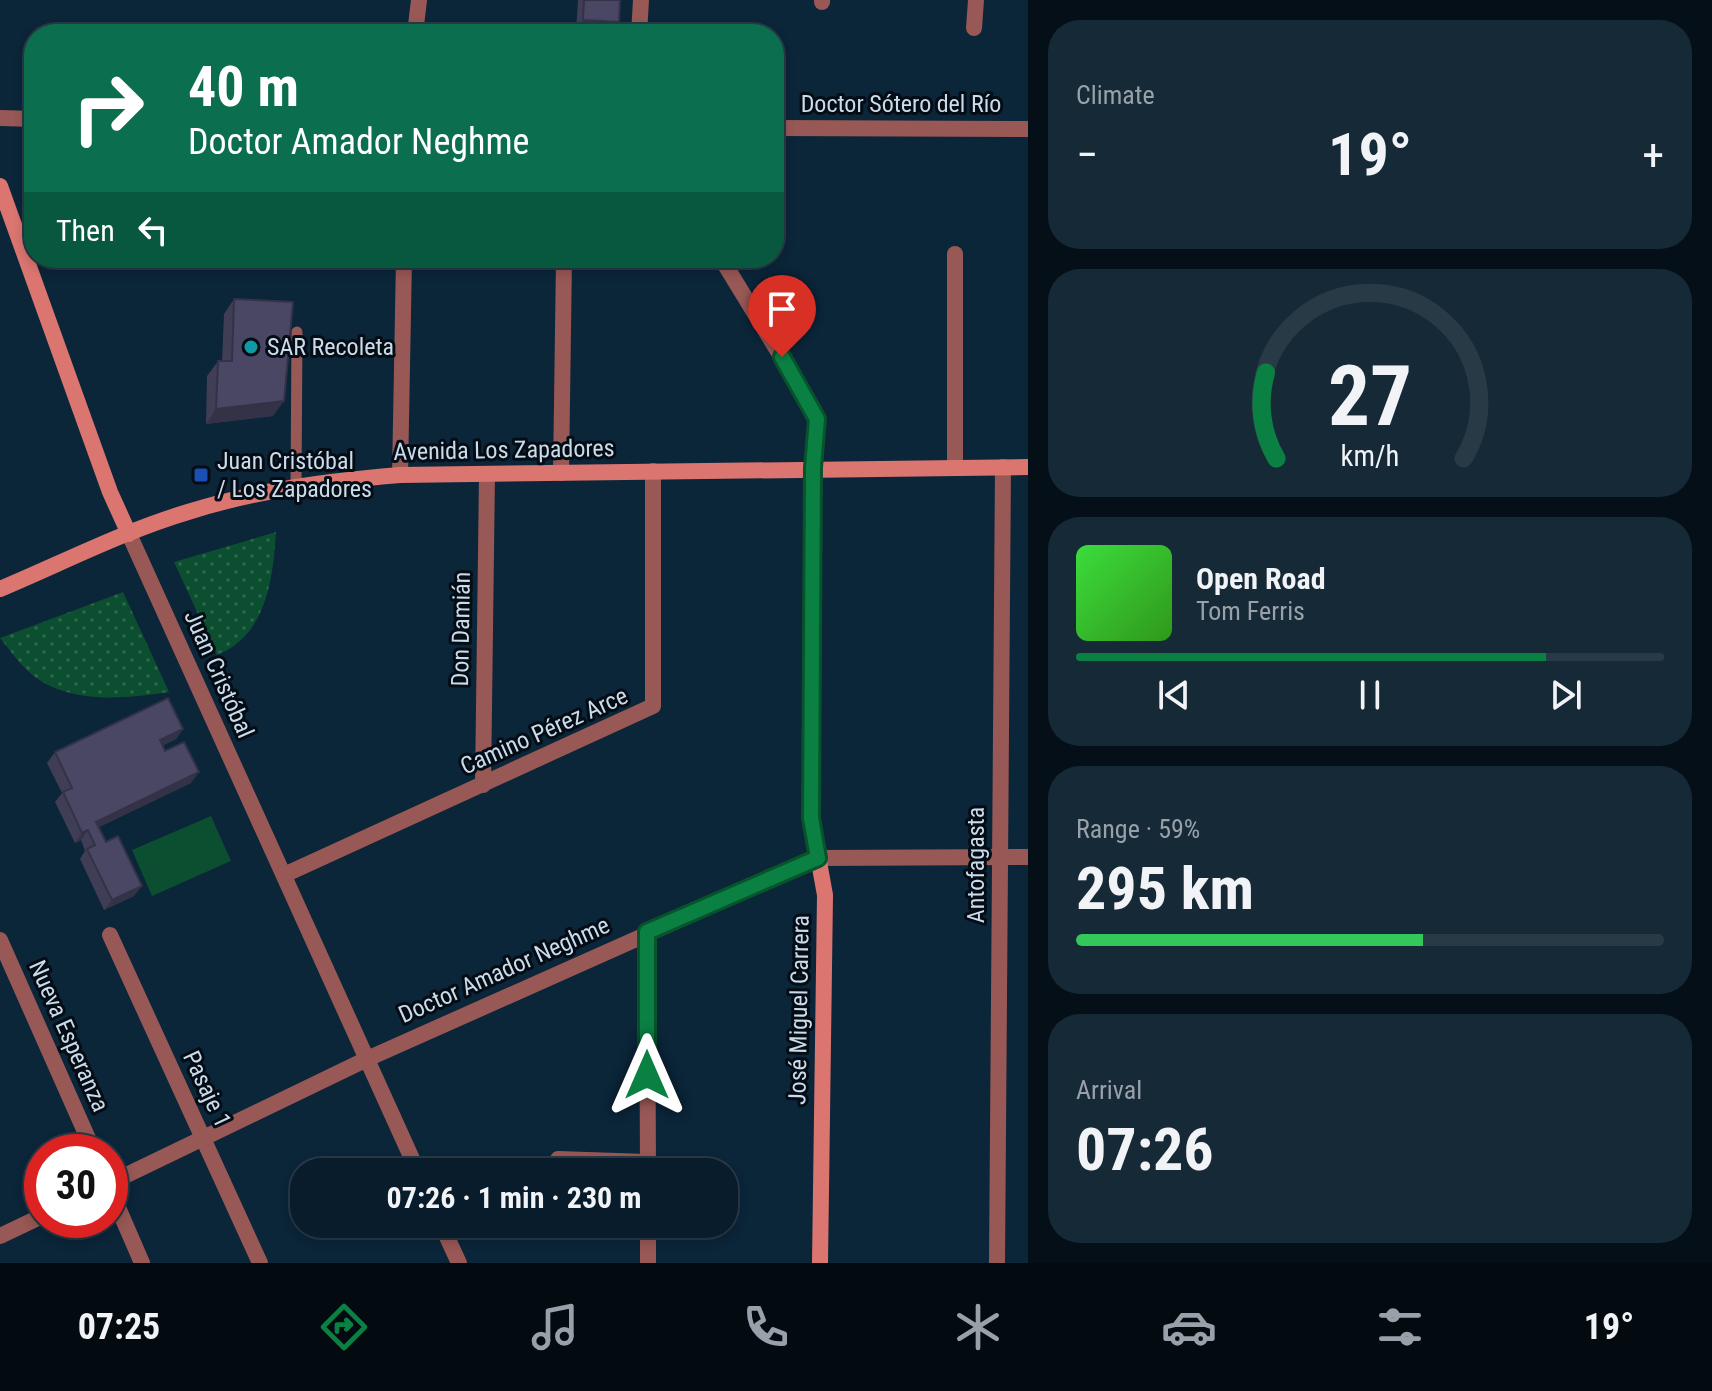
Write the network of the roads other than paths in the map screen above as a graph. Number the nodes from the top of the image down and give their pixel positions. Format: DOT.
graph roads {
  1 [pos="419,0"];
  2 [pos="641,0"];
  3 [pos="976,0"];
  4 [pos="416,24"];
  5 [pos="640,24"];
  6 [pos="974,28"];
  7 [pos="0,118"];
  8 [pos="24,119"];
  9 [pos="784,128"];
  10 [pos="1028,129"];
  11 [pos="0,186"];
  12 [pos="6,223"];
  13 [pos="955,254"];
  14 [pos="404,268"];
  15 [pos="564,268"];
  16 [pos="727,268"];
  17 [pos="297,332"];
  18 [pos="813,467"];
  19 [pos="955,467"];
  20 [pos="1003,467"];
  21 [pos="1028,467"];
  22 [pos="653,471"];
  23 [pos="561,473"];
  24 [pos="487,474"];
  25 [pos="400,475"];
  26 [pos="296,487"];
  27 [pos="129,534"];
  28 [pos="0,589"];
  29 [pos="483,785"];
  30 [pos="1000,857"];
  31 [pos="1028,857"];
  32 [pos="818,858"];
  33 [pos="284,875"];
  34 [pos="647,932"];
  35 [pos="110,935"];
  36 [pos="0,940"];
  37 [pos="367,1059"];
  38 [pos="86,1134"];
  39 [pos="203,1138"];
  40 [pos="412,1158"];
  41 [pos="648,1158"];
  42 [pos="128,1174"];
  43 [pos="24,1225"];
  44 [pos="128,1231"];
  45 [pos="0,1236"];
  46 [pos="447,1238"];
  47 [pos="648,1238"];
  48 [pos="142,1263"];
  49 [pos="260,1263"];
  50 [pos="459,1263"];
  51 [pos="648,1263"];
  52 [pos="820,1263"];
  53 [pos="997,1263"];
  1 -- 4 [label="street"];
  2 -- 5 [label="street"];
  3 -- 6 [label="street"];
  7 -- 8 [label="street"];
  9 -- 10 [label="street, Doctor Sótero del Río"];
  11 -- 12 [label="street, Juan Cristóbal"];
  12 -- 27 [label="street, Juan Cristóbal"];
  13 -- 19 [label="street"];
  14 -- 25 [label="street"];
  15 -- 23 [label="street"];
  16 -- 18 [label="street, José Miguel Carrera"];
  17 -- 26 [label="lane"];
  18 -- 19 [label="street, Avenida Los Zapadores"];
  18 -- 22 [label="street, Avenida Los Zapadores"];
  18 -- 32 [label="street, José Miguel Carrera"];
  19 -- 20 [label="street, Avenida Los Zapadores"];
  20 -- 21 [label="street, Avenida Los Zapadores"];
  20 -- 30 [label="street, Antofagasta"];
  22 -- 23 [label="street, Avenida Los Zapadores"];
  22 -- 29 [label="street, Camino Pérez Arce"];
  23 -- 24 [label="street, Avenida Los Zapadores"];
  24 -- 25 [label="street, Avenida Los Zapadores"];
  24 -- 29 [label="street, Don Damián"];
  25 -- 26 [label="street, Avenida Los Zapadores"];
  26 -- 27 [label="street, Avenida Los Zapadores"];
  27 -- 28 [label="street, Avenida Los Zapadores"];
  27 -- 33 [label="street, Juan Cristóbal"];
  29 -- 33 [label="street, Camino Pérez Arce"];
  30 -- 31 [label="street, Doctor Amador Neghme"];
  30 -- 32 [label="street, Doctor Amador Neghme"];
  30 -- 53 [label="street, Antofagasta"];
  32 -- 34 [label="street, Doctor Amador Neghme"];
  32 -- 52 [label="street, José Miguel Carrera"];
  33 -- 37 [label="street, Juan Cristóbal"];
  34 -- 37 [label="street, Doctor Amador Neghme"];
  34 -- 41 [label="street"];
  35 -- 39 [label="street, Pasaje 1"];
  36 -- 38 [label="street, Nueva Esperanza"];
  37 -- 39 [label="street, Doctor Amador Neghme"];
  37 -- 40 [label="street, Juan Cristóbal"];
  39 -- 42 [label="street, Doctor Amador Neghme"];
  39 -- 49 [label="street, Pasaje 1"];
  43 -- 45 [label="street"];
  44 -- 48 [label="street"];
  46 -- 50 [label="street"];
  47 -- 51 [label="street"];
}
